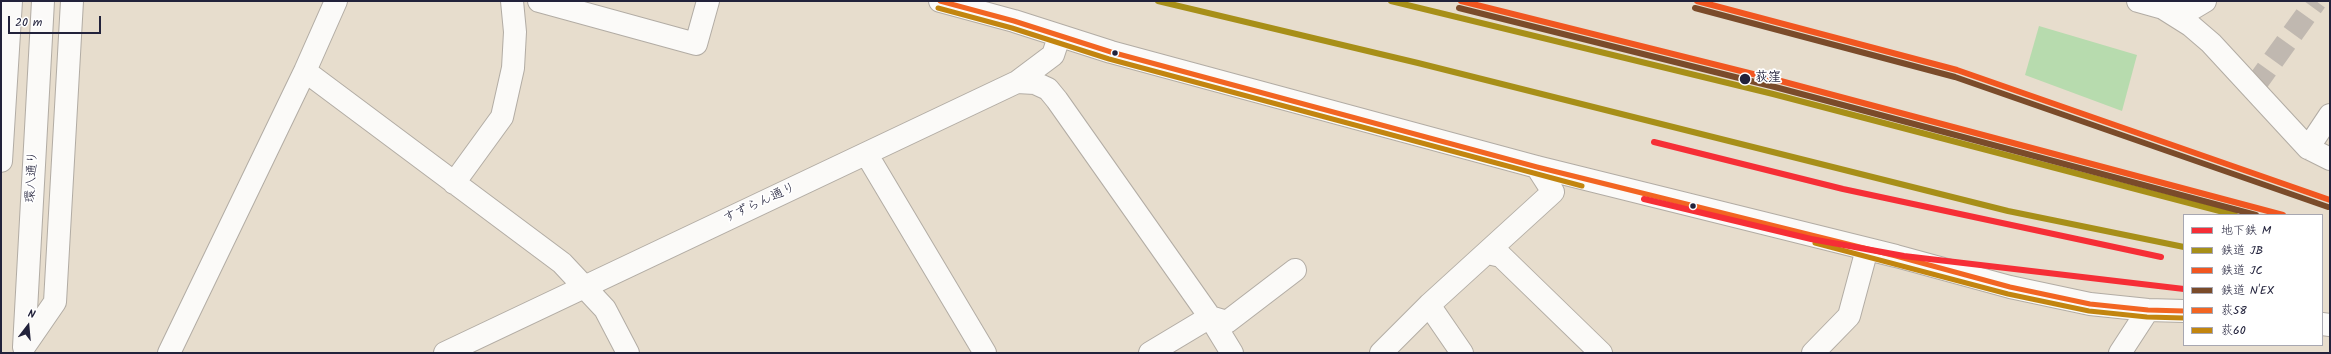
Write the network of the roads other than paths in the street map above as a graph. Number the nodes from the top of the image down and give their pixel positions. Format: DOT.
graph roads {
  1 [pos="11,1"];
  2 [pos="43,1"];
  3 [pos="72,1"];
  4 [pos="336,1"];
  5 [pos="512,1"];
  6 [pos="539,1"];
  7 [pos="708,1"];
  8 [pos="940,1"];
  9 [pos="2138,1"];
  10 [pos="2205,1"];
  11 [pos="2163,8"];
  12 [pos="1059,37"];
  13 [pos="305,71"];
  14 [pos="1017,82"];
  15 [pos="2330,115"];
  16 [pos="2308,148"];
  17 [pos="867,155"];
  18 [pos="2330,159"];
  19 [pos="1,161"];
  20 [pos="1537,167"];
  21 [pos="454,184"];
  22 [pos="1867,249"];
  23 [pos="1488,253"];
  24 [pos="1295,270"];
  25 [pos="584,286"];
  26 [pos="1429,304"];
  27 [pos="2148,310"];
  28 [pos="2183,310"];
  29 [pos="1210,317"];
  30 [pos="24,350"];
  31 [pos="169,353"];
  32 [pos="444,353"];
  33 [pos="628,353"];
  34 [pos="985,353"];
  35 [pos="1150,353"];
  36 [pos="1232,353"];
  37 [pos="1381,353"];
  38 [pos="1462,353"];
  39 [pos="1601,353"];
  40 [pos="1813,353"];
  41 [pos="2120,353"];
  1 -- 19 [label="street"];
  2 -- 30 [label="street, 環八通り"];
  3 -- 30 [label="street"];
  4 -- 13 [label="street"];
  5 -- 21 [label="street"];
  6 -- 7 [label="street"];
  8 -- 12 [label="street"];
  9 -- 11 [label="street"];
  10 -- 11 [label="street"];
  11 -- 16 [label="street"];
  12 -- 14 [label="street, すずらん通り"];
  12 -- 20 [label="street"];
  13 -- 21 [label="street"];
  13 -- 31 [label="street"];
  14 -- 17 [label="street, すずらん通り"];
  14 -- 29 [label="street"];
  15 -- 16 [label="street"];
  16 -- 18 [label="street"];
  17 -- 25 [label="street, すずらん通り"];
  17 -- 34 [label="street"];
  20 -- 22 [label="street"];
  20 -- 23 [label="street"];
  21 -- 25 [label="street"];
  22 -- 27 [label="street"];
  22 -- 40 [label="street"];
  23 -- 26 [label="street"];
  23 -- 39 [label="street"];
  24 -- 29 [label="street"];
  25 -- 32 [label="street, すずらん通り"];
  25 -- 33 [label="street"];
  26 -- 37 [label="street"];
  26 -- 38 [label="street"];
  27 -- 28 [label="street"];
  27 -- 41 [label="street"];
  29 -- 35 [label="street"];
  29 -- 36 [label="street"];
}
